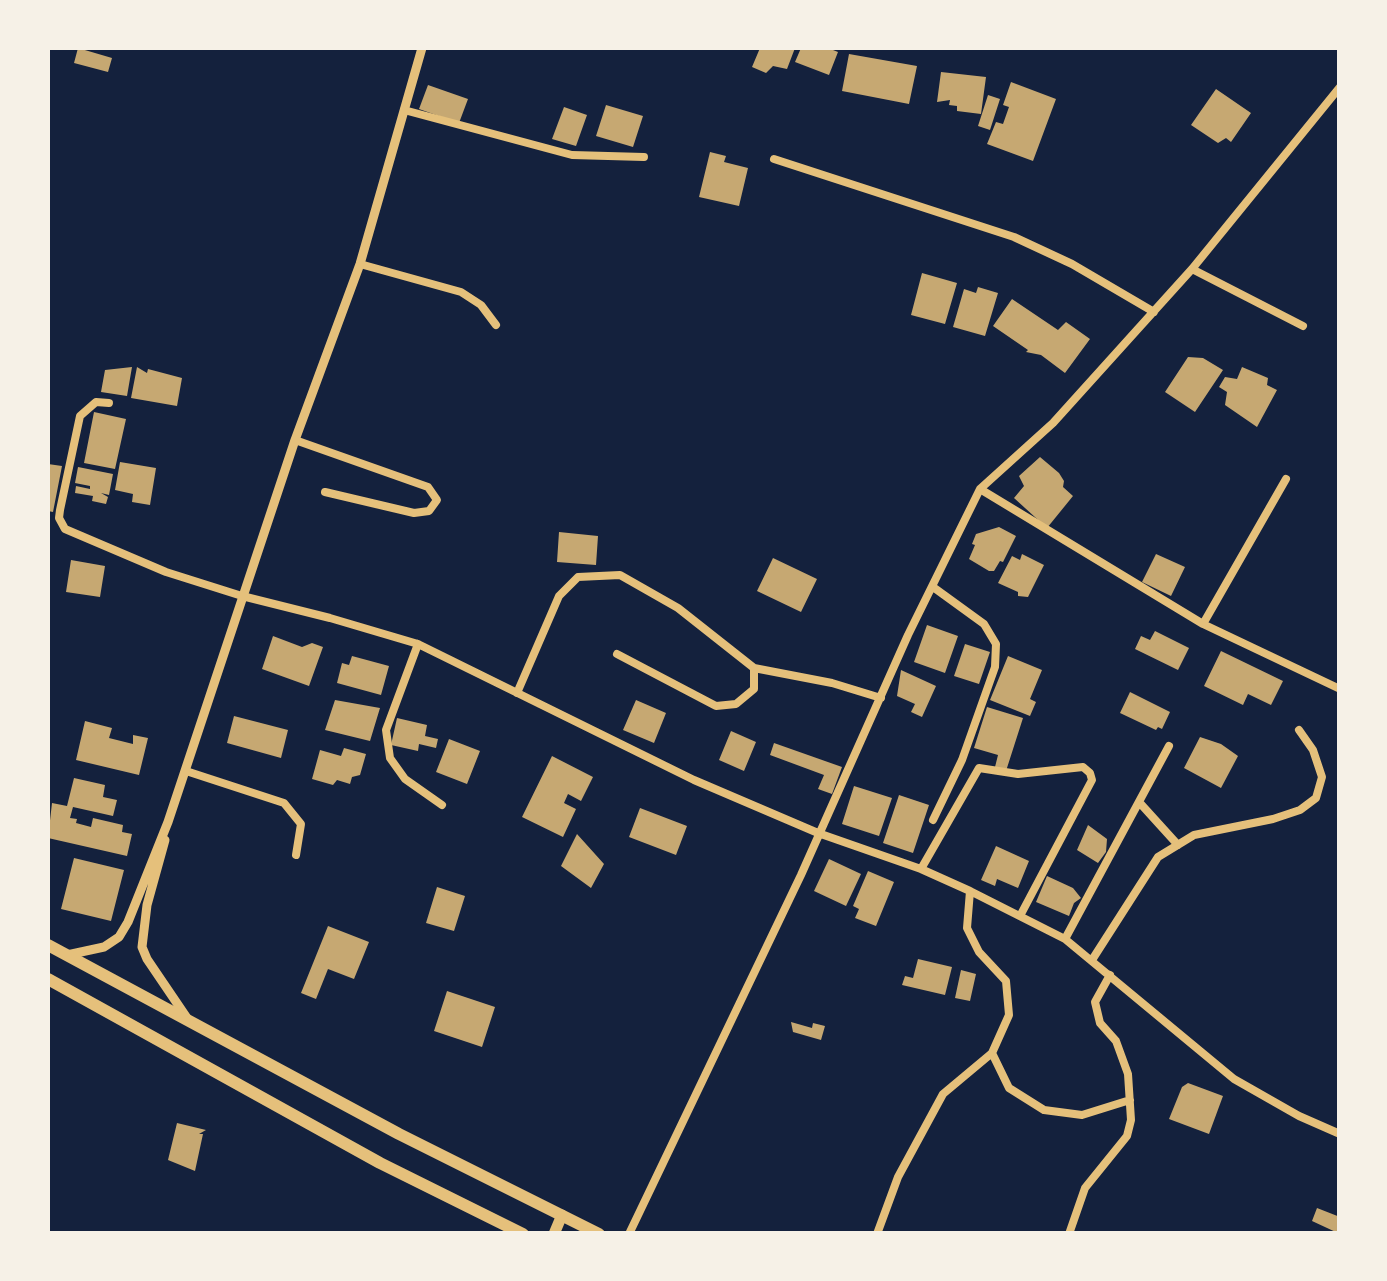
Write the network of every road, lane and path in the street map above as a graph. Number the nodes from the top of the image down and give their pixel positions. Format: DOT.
graph roads {
  1 [pos="422,48"];
  2 [pos="1340,87"];
  3 [pos="404,110"];
  4 [pos="644,156"];
  5 [pos="774,158"];
  6 [pos="360,264"];
  7 [pos="1192,269"];
  8 [pos="1154,312"];
  9 [pos="496,325"];
  10 [pos="1302,326"];
  11 [pos="109,403"];
  12 [pos="295,440"];
  13 [pos="1286,479"];
  14 [pos="980,489"];
  15 [pos="324,492"];
  16 [pos="932,587"];
  17 [pos="242,596"];
  18 [pos="1204,624"];
  19 [pos="418,644"];
  20 [pos="617,654"];
  21 [pos="754,668"];
  22 [pos="1340,689"];
  23 [pos="517,693"];
  24 [pos="881,698"];
  25 [pos="1299,730"];
  26 [pos="1170,746"];
  27 [pos="186,771"];
  28 [pos="1139,802"];
  29 [pos="442,805"];
  30 [pos="933,820"];
  31 [pos="168,822"];
  32 [pos="818,832"];
  33 [pos="1178,845"];
  34 [pos="296,855"];
  35 [pos="921,869"];
  36 [pos="970,891"];
  37 [pos="1020,916"];
  38 [pos="1065,940"];
  39 [pos="48,944"];
  40 [pos="67,955"];
  41 [pos="1092,960"];
  42 [pos="1110,974"];
  43 [pos="48,979"];
  44 [pos="188,1020"];
  45 [pos="992,1053"];
  46 [pos="1130,1100"];
  47 [pos="1340,1134"];
  48 [pos="472,1209"];
  49 [pos="562,1215"];
  50 [pos="592,1232"];
  51 [pos="494,1234"];
  52 [pos="523,1234"];
  53 [pos="554,1234"];
  54 [pos="629,1234"];
  55 [pos="877,1234"];
  56 [pos="1069,1234"];
  1 -- 3 [label="street"];
  2 -- 7 [label="street"];
  3 -- 4 [label="street"];
  3 -- 6 [label="street"];
  5 -- 8 [label="street"];
  6 -- 9 [label="street"];
  6 -- 12 [label="street"];
  7 -- 8 [label="street"];
  7 -- 10 [label="street"];
  8 -- 14 [label="street"];
  11 -- 17 [label="street"];
  12 -- 15 [label="street"];
  12 -- 17 [label="street"];
  13 -- 18 [label="street"];
  14 -- 16 [label="street"];
  14 -- 18 [label="street"];
  16 -- 24 [label="street"];
  16 -- 30 [label="street"];
  17 -- 19 [label="street"];
  17 -- 27 [label="street"];
  18 -- 22 [label="street"];
  19 -- 23 [label="street"];
  19 -- 29 [label="street"];
  20 -- 21 [label="street"];
  21 -- 23 [label="street"];
  21 -- 24 [label="street"];
  23 -- 32 [label="street"];
  24 -- 32 [label="street"];
  25 -- 33 [label="street"];
  26 -- 28 [label="street"];
  27 -- 31 [label="street"];
  27 -- 34 [label="street"];
  28 -- 33 [label="street"];
  28 -- 38 [label="street"];
  31 -- 40 [label="street"];
  31 -- 44 [label="street"];
  32 -- 35 [label="street"];
  32 -- 54 [label="street"];
  33 -- 41 [label="street"];
  35 -- 36 [label="street"];
  35 -- 37 [label="street"];
  36 -- 37 [label="street"];
  36 -- 45 [label="street"];
  37 -- 38 [label="street"];
  38 -- 41 [label="street"];
  39 -- 40 [label="highway"];
  40 -- 44 [label="highway"];
  41 -- 42 [label="street"];
  42 -- 46 [label="street"];
  42 -- 47 [label="street"];
  43 -- 48 [label="highway"];
  44 -- 49 [label="highway"];
  45 -- 46 [label="street"];
  45 -- 55 [label="street"];
  46 -- 56 [label="street"];
  48 -- 51 [label="highway"];
  48 -- 52 [label="highway"];
  49 -- 50 [label="highway"];
  49 -- 53 [label="main road"];
}
